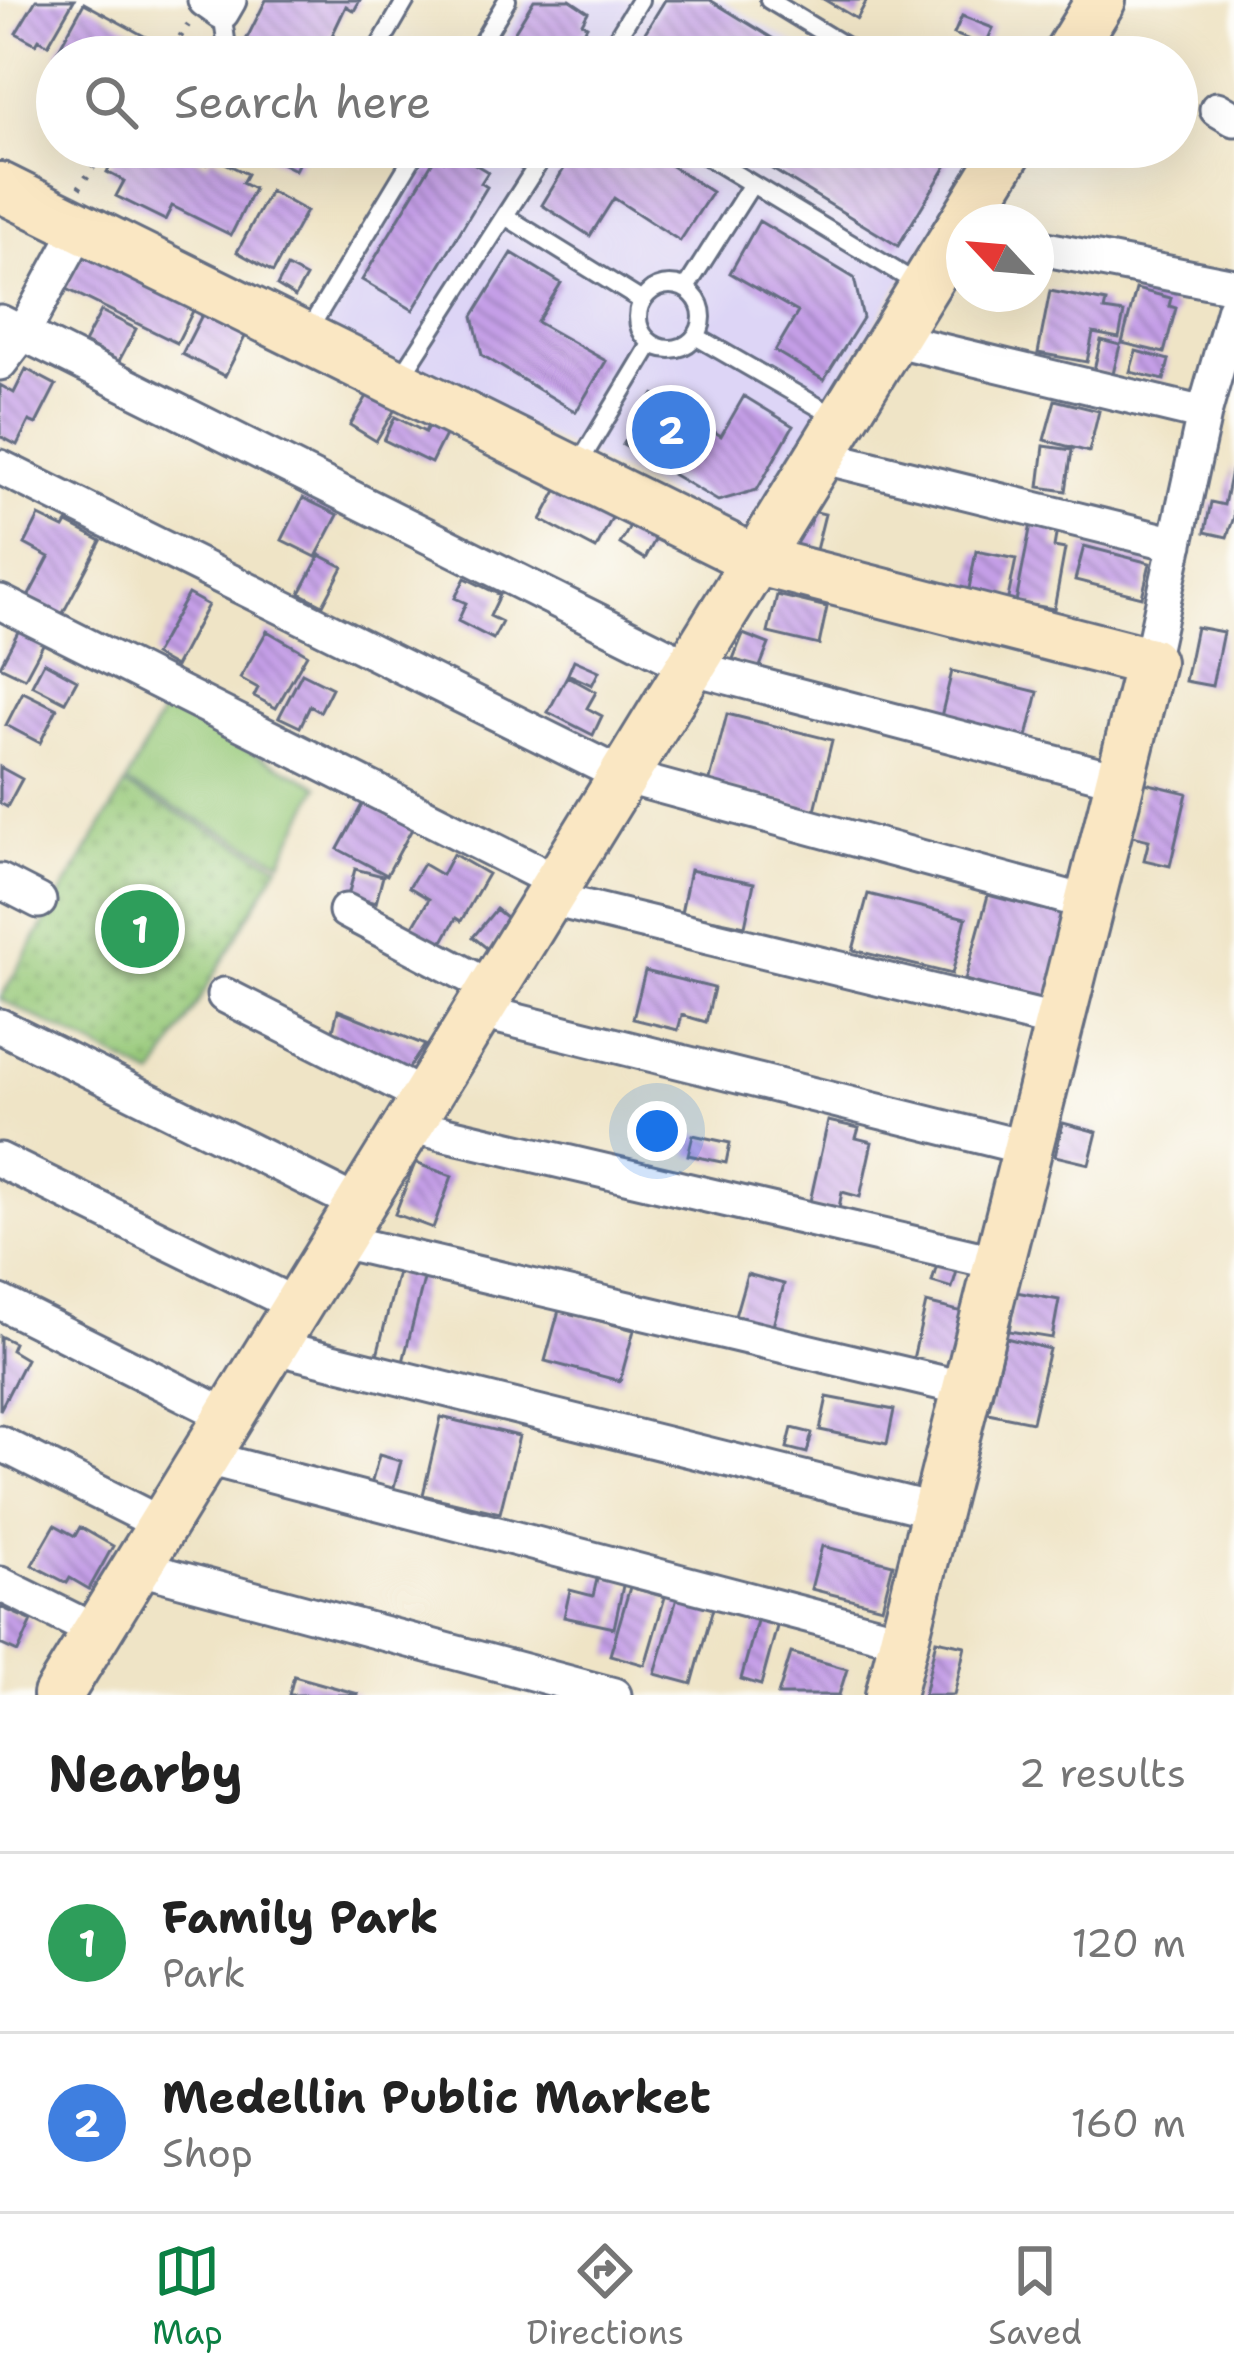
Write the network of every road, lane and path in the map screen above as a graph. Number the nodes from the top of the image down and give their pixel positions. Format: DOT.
graph roads {
  1 [pos="406,0"];
  2 [pos="507,0"];
  3 [pos="640,0"];
  4 [pos="770,0"];
  5 [pos="1101,0"];
  6 [pos="212,8"];
  7 [pos="186,36"];
  8 [pos="385,36"];
  9 [pos="486,36"];
  10 [pos="618,36"];
  11 [pos="829,36"];
  12 [pos="1079,36"];
  13 [pos="97,168"];
  14 [pos="405,168"];
  15 [pos="535,168"];
  16 [pos="726,168"];
  17 [pos="998,168"];
  18 [pos="752,184"];
  19 [pos="0,187"];
  20 [pos="977,204"];
  21 [pos="505,216"];
  22 [pos="71,221"];
  23 [pos="1054,251"];
  24 [pos="946,255"];
  25 [pos="1234,286"];
  26 [pos="686,288"];
  27 [pos="924,288"];
  28 [pos="642,301"];
  29 [pos="1234,308"];
  30 [pos="11,327"];
  31 [pos="304,337"];
  32 [pos="697,337"];
  33 [pos="892,339"];
  34 [pos="651,344"];
  35 [pos="0,363"];
  36 [pos="398,383"];
  37 [pos="1204,414"];
  38 [pos="831,438"];
  39 [pos="0,467"];
  40 [pos="575,470"];
  41 [pos="1176,544"];
  42 [pos="755,560"];
  43 [pos="0,602"];
  44 [pos="1150,662"];
  45 [pos="690,667"];
  46 [pos="623,776"];
  47 [pos="1120,780"];
  48 [pos="0,881"];
  49 [pos="552,890"];
  50 [pos="39,901"];
  51 [pos="1089,903"];
  52 [pos="346,911"];
  53 [pos="224,995"];
  54 [pos="484,1000"];
  55 [pos="1059,1022"];
  56 [pos="0,1026"];
  57 [pos="416,1111"];
  58 [pos="1028,1148"];
  59 [pos="0,1160"];
  60 [pos="348,1222"];
  61 [pos="998,1263"];
  62 [pos="0,1303"];
  63 [pos="296,1305"];
  64 [pos="271,1346"];
  65 [pos="967,1389"];
  66 [pos="215,1436"];
  67 [pos="0,1443"];
  68 [pos="936,1511"];
  69 [pos="161,1524"];
  70 [pos="136,1567"];
  71 [pos="0,1584"];
  72 [pos="97,1632"];
  73 [pos="903,1640"];
  74 [pos="61,1694"];
  75 [pos="614,1695"];
  76 [pos="890,1695"];
  1 -- 8 [label="lane"];
  2 -- 9 [label="lane"];
  3 -- 10 [label="lane"];
  4 -- 11 [label="lane"];
  5 -- 12 [label="street"];
  6 -- 7 [label="path"];
  13 -- 22 [label="path"];
  14 -- 31 [label="lane"];
  15 -- 21 [label="lane"];
  16 -- 18 [label="lane"];
  17 -- 20 [label="street"];
  18 -- 26 [label="lane"];
  18 -- 27 [label="lane"];
  19 -- 22 [label="street"];
  21 -- 28 [label="lane"];
  21 -- 36 [label="lane"];
  22 -- 30 [label="street"];
  22 -- 31 [label="street"];
  23 -- 25 [label="street"];
  24 -- 27 [label="street"];
  26 -- 28 [label="lane"];
  26 -- 32 [label="lane"];
  27 -- 33 [label="street"];
  28 -- 34 [label="lane"];
  29 -- 37 [label="street"];
  30 -- 35 [label="street"];
  30 -- 45 [label="street"];
  31 -- 36 [label="street"];
  32 -- 34 [label="lane"];
  32 -- 38 [label="lane"];
  33 -- 37 [label="street"];
  33 -- 38 [label="street"];
  34 -- 40 [label="lane"];
  36 -- 40 [label="street"];
  37 -- 41 [label="street"];
  38 -- 41 [label="street"];
  38 -- 42 [label="street"];
  39 -- 46 [label="street"];
  40 -- 42 [label="street"];
  41 -- 44 [label="street"];
  42 -- 44 [label="street"];
  42 -- 45 [label="street"];
  43 -- 49 [label="street"];
  44 -- 47 [label="street"];
  45 -- 46 [label="street"];
  45 -- 47 [label="street"];
  46 -- 49 [label="street"];
  46 -- 51 [label="street"];
  47 -- 51 [label="street"];
  48 -- 50 [label="street"];
  49 -- 54 [label="street"];
  49 -- 55 [label="street"];
  51 -- 55 [label="street"];
  52 -- 54 [label="street"];
  53 -- 57 [label="street"];
  54 -- 57 [label="street"];
  54 -- 58 [label="street"];
  55 -- 58 [label="street"];
  56 -- 60 [label="street"];
  57 -- 60 [label="street"];
  57 -- 61 [label="street"];
  58 -- 61 [label="street"];
  59 -- 63 [label="street"];
  60 -- 63 [label="street"];
  60 -- 65 [label="street"];
  61 -- 65 [label="street"];
  62 -- 66 [label="street"];
  63 -- 64 [label="street"];
  64 -- 66 [label="street"];
  64 -- 68 [label="street"];
  65 -- 68 [label="street"];
  66 -- 69 [label="street"];
  66 -- 73 [label="street"];
  67 -- 69 [label="street"];
  68 -- 73 [label="street"];
  69 -- 70 [label="street"];
  70 -- 72 [label="street"];
  70 -- 75 [label="street"];
  71 -- 72 [label="street"];
  72 -- 74 [label="street"];
  73 -- 76 [label="street"];
}
